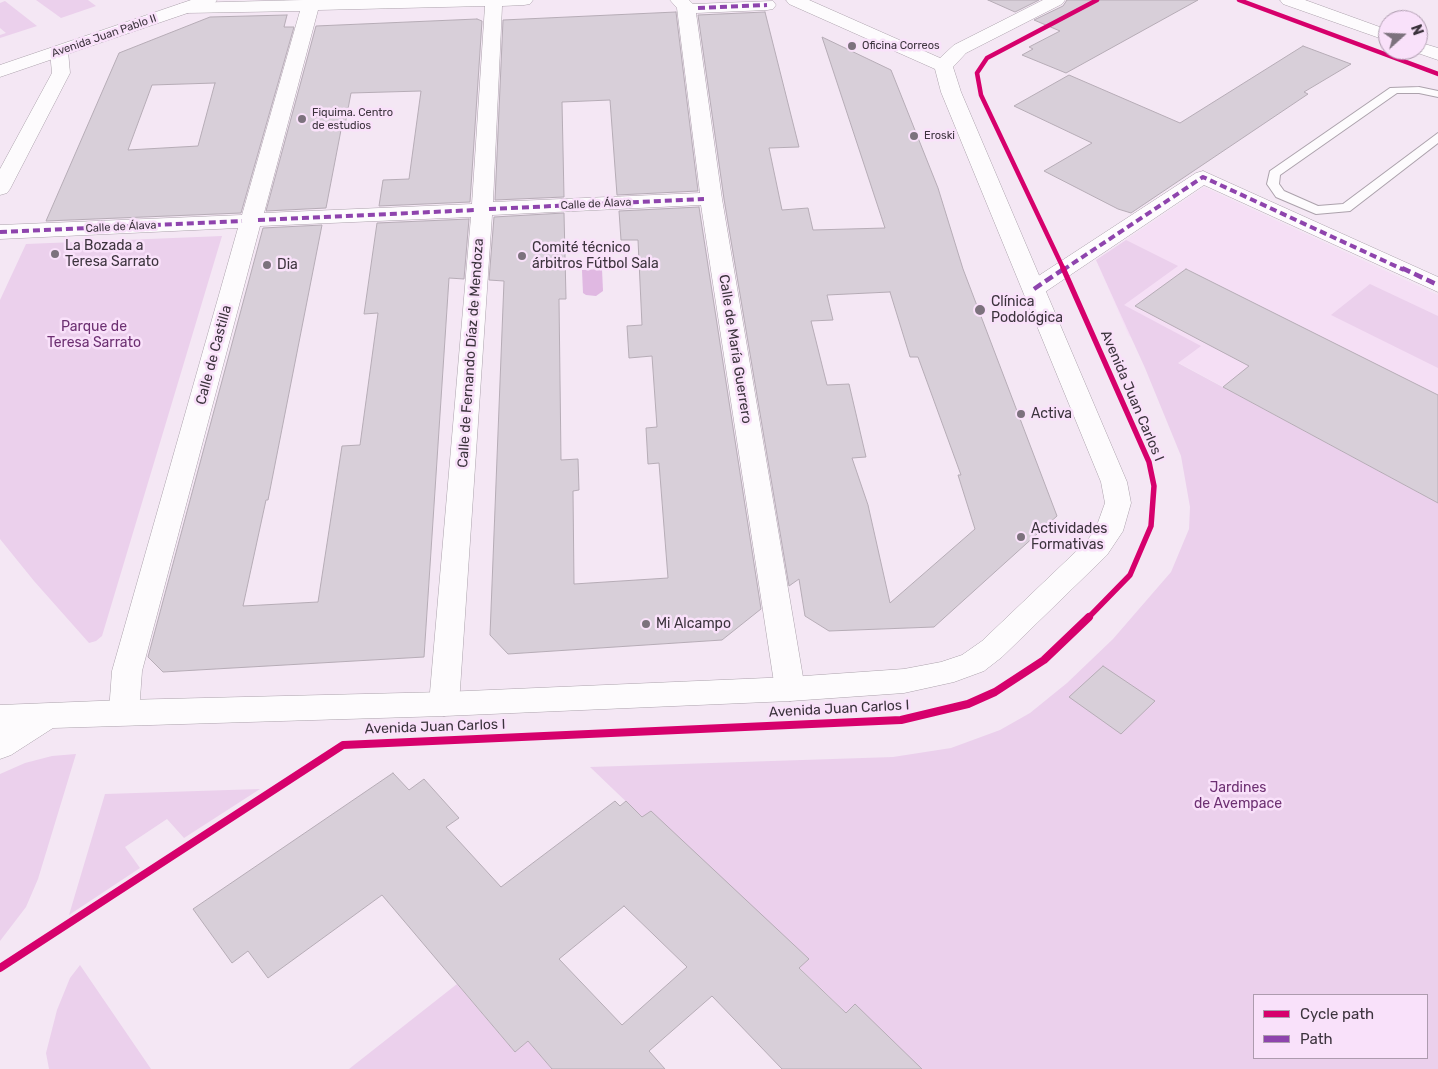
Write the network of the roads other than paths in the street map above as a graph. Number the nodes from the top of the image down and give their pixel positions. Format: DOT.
graph roads {
  1 [pos="208,0"];
  2 [pos="524,0"];
  3 [pos="795,0"];
  4 [pos="1056,0"];
  5 [pos="1289,0"];
  6 [pos="494,1"];
  7 [pos="311,3"];
  8 [pos="688,5"];
  9 [pos="767,5"];
  10 [pos="185,8"];
  11 [pos="1378,32"];
  12 [pos="59,51"];
  13 [pos="943,66"];
  14 [pos="0,71"];
  15 [pos="1438,94"];
  16 [pos="1438,137"];
  17 [pos="0,190"];
  18 [pos="704,199"];
  19 [pos="0,232"];
  20 [pos="1438,285"];
  21 [pos="1034,289"];
  22 [pos="790,690"];
  23 [pos="444,704"];
  24 [pos="124,712"];
  25 [pos="46,716"];
  26 [pos="0,718"];
  27 [pos="0,746"];
  1 -- 10 [label="street, Avenida Juan Pablo II"];
  2 -- 6 [label="street"];
  3 -- 13 [label="street"];
  4 -- 13 [label="street"];
  5 -- 11 [label="street"];
  6 -- 7 [label="street"];
  6 -- 23 [label="street, Calle de Fernando Díaz de Mendoza"];
  7 -- 10 [label="street"];
  7 -- 24 [label="street, Calle de Castilla"];
  8 -- 9 [label="street"];
  8 -- 22 [label="street, Calle de María Guerrero"];
  10 -- 12 [label="street, Avenida Juan Pablo II"];
  12 -- 14 [label="street, Avenida Juan Pablo II"];
  12 -- 17 [label="street"];
  13 -- 21 [label="street, Avenida Juan Carlos I"];
  15 -- 16 [label="lane"];
  18 -- 19 [label="street, Calle de Álava"];
  20 -- 21 [label="street"];
  21 -- 22 [label="street, Avenida Juan Carlos I"];
  22 -- 23 [label="street, Avenida Juan Carlos I"];
  23 -- 24 [label="street, Avenida Juan Carlos I"];
  24 -- 25 [label="street, Avenida Juan Carlos I"];
  25 -- 26 [label="street, Avenida Juan Carlos I"];
  25 -- 27 [label="street"];
}
